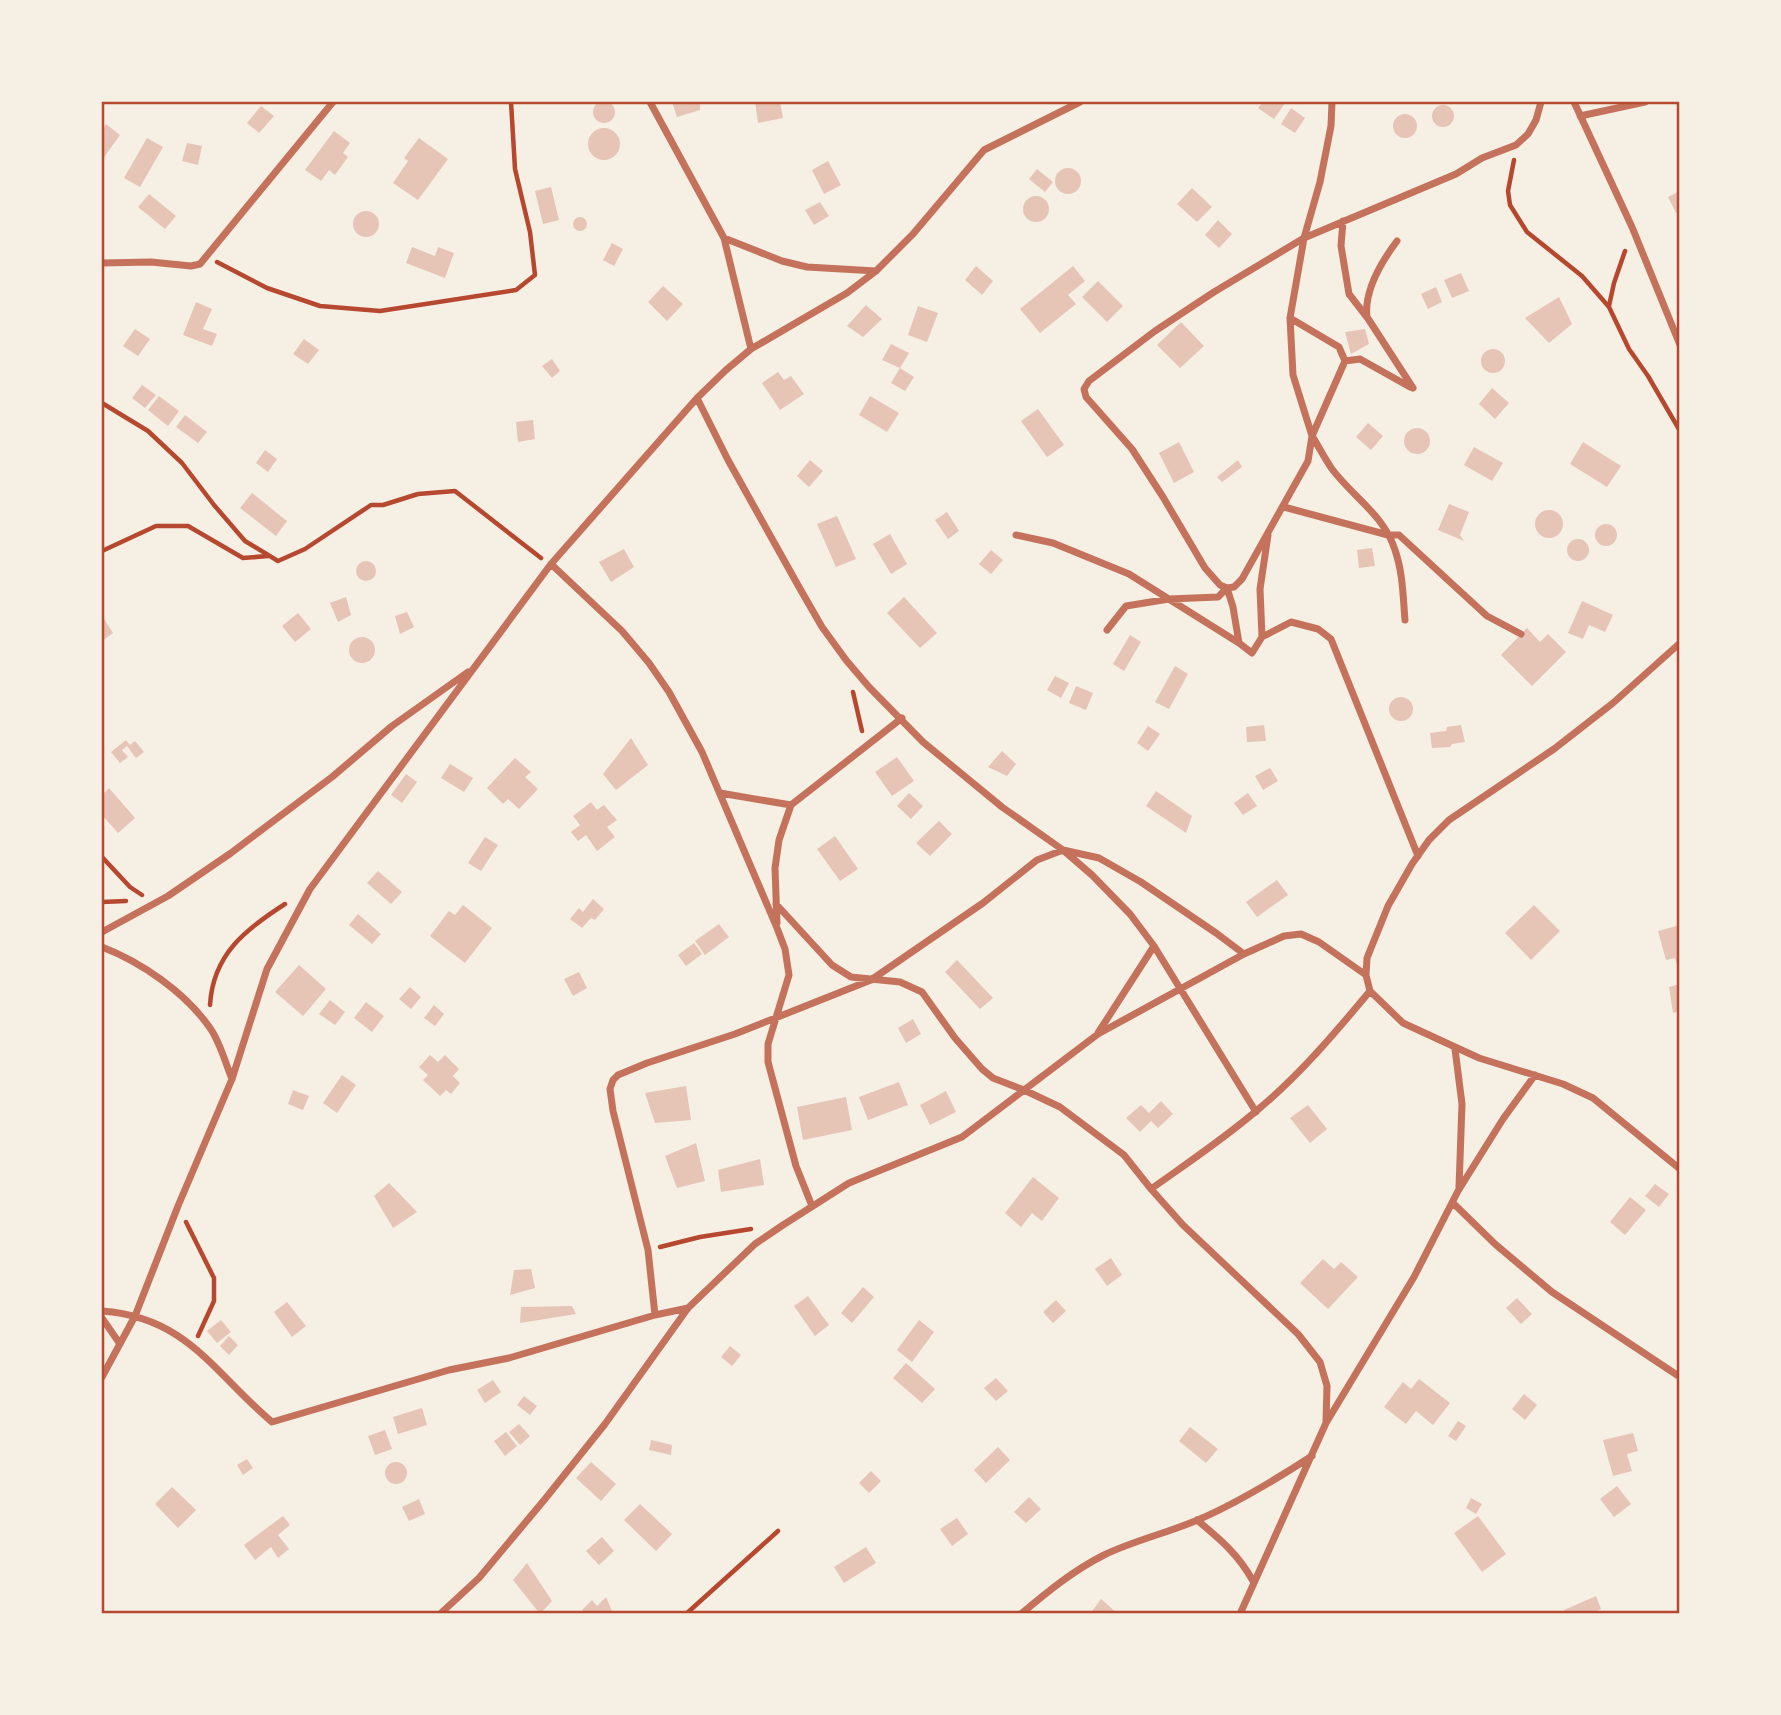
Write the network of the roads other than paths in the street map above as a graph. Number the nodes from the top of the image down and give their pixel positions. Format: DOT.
graph roads {
  1 [pos="333,102"];
  2 [pos="650,102"];
  3 [pos="1080,102"];
  4 [pos="1332,102"];
  5 [pos="1541,102"];
  6 [pos="1574,102"];
  7 [pos="1645,102"];
  8 [pos="1580,116"];
  9 [pos="1343,221"];
  10 [pos="724,238"];
  11 [pos="1304,238"];
  12 [pos="1397,240"];
  13 [pos="102,263"];
  14 [pos="876,271"];
  15 [pos="1367,317"];
  16 [pos="1290,318"];
  17 [pos="1679,345"];
  18 [pos="751,349"];
  19 [pos="1345,361"];
  20 [pos="697,398"];
  21 [pos="1312,436"];
  22 [pos="1284,507"];
  23 [pos="1017,535"];
  24 [pos="1268,535"];
  25 [pos="1388,535"];
  26 [pos="551,565"];
  27 [pos="1227,588"];
  28 [pos="1170,600"];
  29 [pos="1405,620"];
  30 [pos="1107,630"];
  31 [pos="1521,634"];
  32 [pos="1262,637"];
  33 [pos="1239,643"];
  34 [pos="1679,643"];
  35 [pos="474,668"];
  36 [pos="902,718"];
  37 [pos="720,793"];
  38 [pos="791,805"];
  39 [pos="1063,850"];
  40 [pos="1418,856"];
  41 [pos="776,904"];
  42 [pos="777,928"];
  43 [pos="102,932"];
  44 [pos="1153,946"];
  45 [pos="102,947"];
  46 [pos="1244,954"];
  47 [pos="1366,975"];
  48 [pos="871,980"];
  49 [pos="1180,989"];
  50 [pos="1370,991"];
  51 [pos="775,1018"];
  52 [pos="1098,1034"];
  53 [pos="1455,1049"];
  54 [pos="1535,1075"];
  55 [pos="232,1079"];
  56 [pos="1024,1090"];
  57 [pos="1256,1112"];
  58 [pos="1679,1169"];
  59 [pos="1151,1189"];
  60 [pos="1458,1191"];
  61 [pos="1453,1203"];
  62 [pos="812,1206"];
  63 [pos="688,1308"];
  64 [pos="102,1311"];
  65 [pos="655,1315"];
  66 [pos="135,1316"];
  67 [pos="102,1318"];
  68 [pos="120,1344"];
  69 [pos="102,1377"];
  70 [pos="1679,1377"];
  71 [pos="1326,1423"];
  72 [pos="1312,1455"];
  73 [pos="1197,1520"];
  74 [pos="1253,1581"];
  75 [pos="440,1614"];
  76 [pos="1021,1614"];
  77 [pos="1240,1614"];
  1 -- 13 [label="street"];
  2 -- 10 [label="street"];
  3 -- 14 [label="street"];
  4 -- 11 [label="street"];
  5 -- 9 [label="street"];
  6 -- 8 [label="street"];
  7 -- 8 [label="street"];
  8 -- 17 [label="street"];
  9 -- 11 [label="street"];
  9 -- 15 [label="street"];
  10 -- 14 [label="street"];
  10 -- 18 [label="street"];
  11 -- 16 [label="street"];
  11 -- 27 [label="street"];
  12 -- 15 [label="street"];
  14 -- 18 [label="street"];
  15 -- 19 [label="street"];
  16 -- 19 [label="street"];
  16 -- 21 [label="street"];
  18 -- 20 [label="street"];
  19 -- 21 [label="street"];
  20 -- 26 [label="street"];
  20 -- 36 [label="street"];
  21 -- 22 [label="street"];
  21 -- 25 [label="street"];
  22 -- 24 [label="street"];
  22 -- 25 [label="street"];
  23 -- 28 [label="street"];
  24 -- 27 [label="street"];
  24 -- 32 [label="street"];
  25 -- 29 [label="street"];
  25 -- 31 [label="street"];
  26 -- 35 [label="street"];
  26 -- 37 [label="street"];
  27 -- 28 [label="street"];
  27 -- 33 [label="street"];
  28 -- 30 [label="street"];
  28 -- 33 [label="street"];
  32 -- 33 [label="street"];
  32 -- 40 [label="street"];
  34 -- 40 [label="street"];
  35 -- 43 [label="street"];
  35 -- 55 [label="street"];
  36 -- 38 [label="street"];
  36 -- 39 [label="street"];
  37 -- 38 [label="street"];
  37 -- 42 [label="street"];
  38 -- 41 [label="street"];
  39 -- 44 [label="street"];
  39 -- 46 [label="street"];
  39 -- 48 [label="street"];
  40 -- 47 [label="street"];
  41 -- 42 [label="street"];
  41 -- 48 [label="street"];
  42 -- 51 [label="street"];
  44 -- 49 [label="street"];
  44 -- 52 [label="street"];
  45 -- 55 [label="street"];
  46 -- 47 [label="street"];
  46 -- 49 [label="street"];
  47 -- 50 [label="street"];
  48 -- 51 [label="street"];
  48 -- 56 [label="street"];
  49 -- 52 [label="street"];
  49 -- 57 [label="street"];
  50 -- 53 [label="street"];
  50 -- 57 [label="street"];
  51 -- 62 [label="street"];
  51 -- 65 [label="street"];
  52 -- 56 [label="street"];
  53 -- 54 [label="street"];
  53 -- 60 [label="street"];
  54 -- 58 [label="street"];
  54 -- 60 [label="street"];
  55 -- 66 [label="street"];
  56 -- 59 [label="street"];
  56 -- 62 [label="street"];
  57 -- 59 [label="street"];
  59 -- 71 [label="street"];
  60 -- 61 [label="street"];
  61 -- 70 [label="street"];
  61 -- 71 [label="street"];
  62 -- 63 [label="street"];
  63 -- 65 [label="street"];
  63 -- 75 [label="street"];
  64 -- 66 [label="street"];
  65 -- 66 [label="street"];
  66 -- 68 [label="street"];
  67 -- 68 [label="street"];
  68 -- 69 [label="street"];
  71 -- 72 [label="street"];
  72 -- 73 [label="street"];
  72 -- 74 [label="street"];
  73 -- 74 [label="street"];
  73 -- 76 [label="street"];
  74 -- 77 [label="street"];
}
